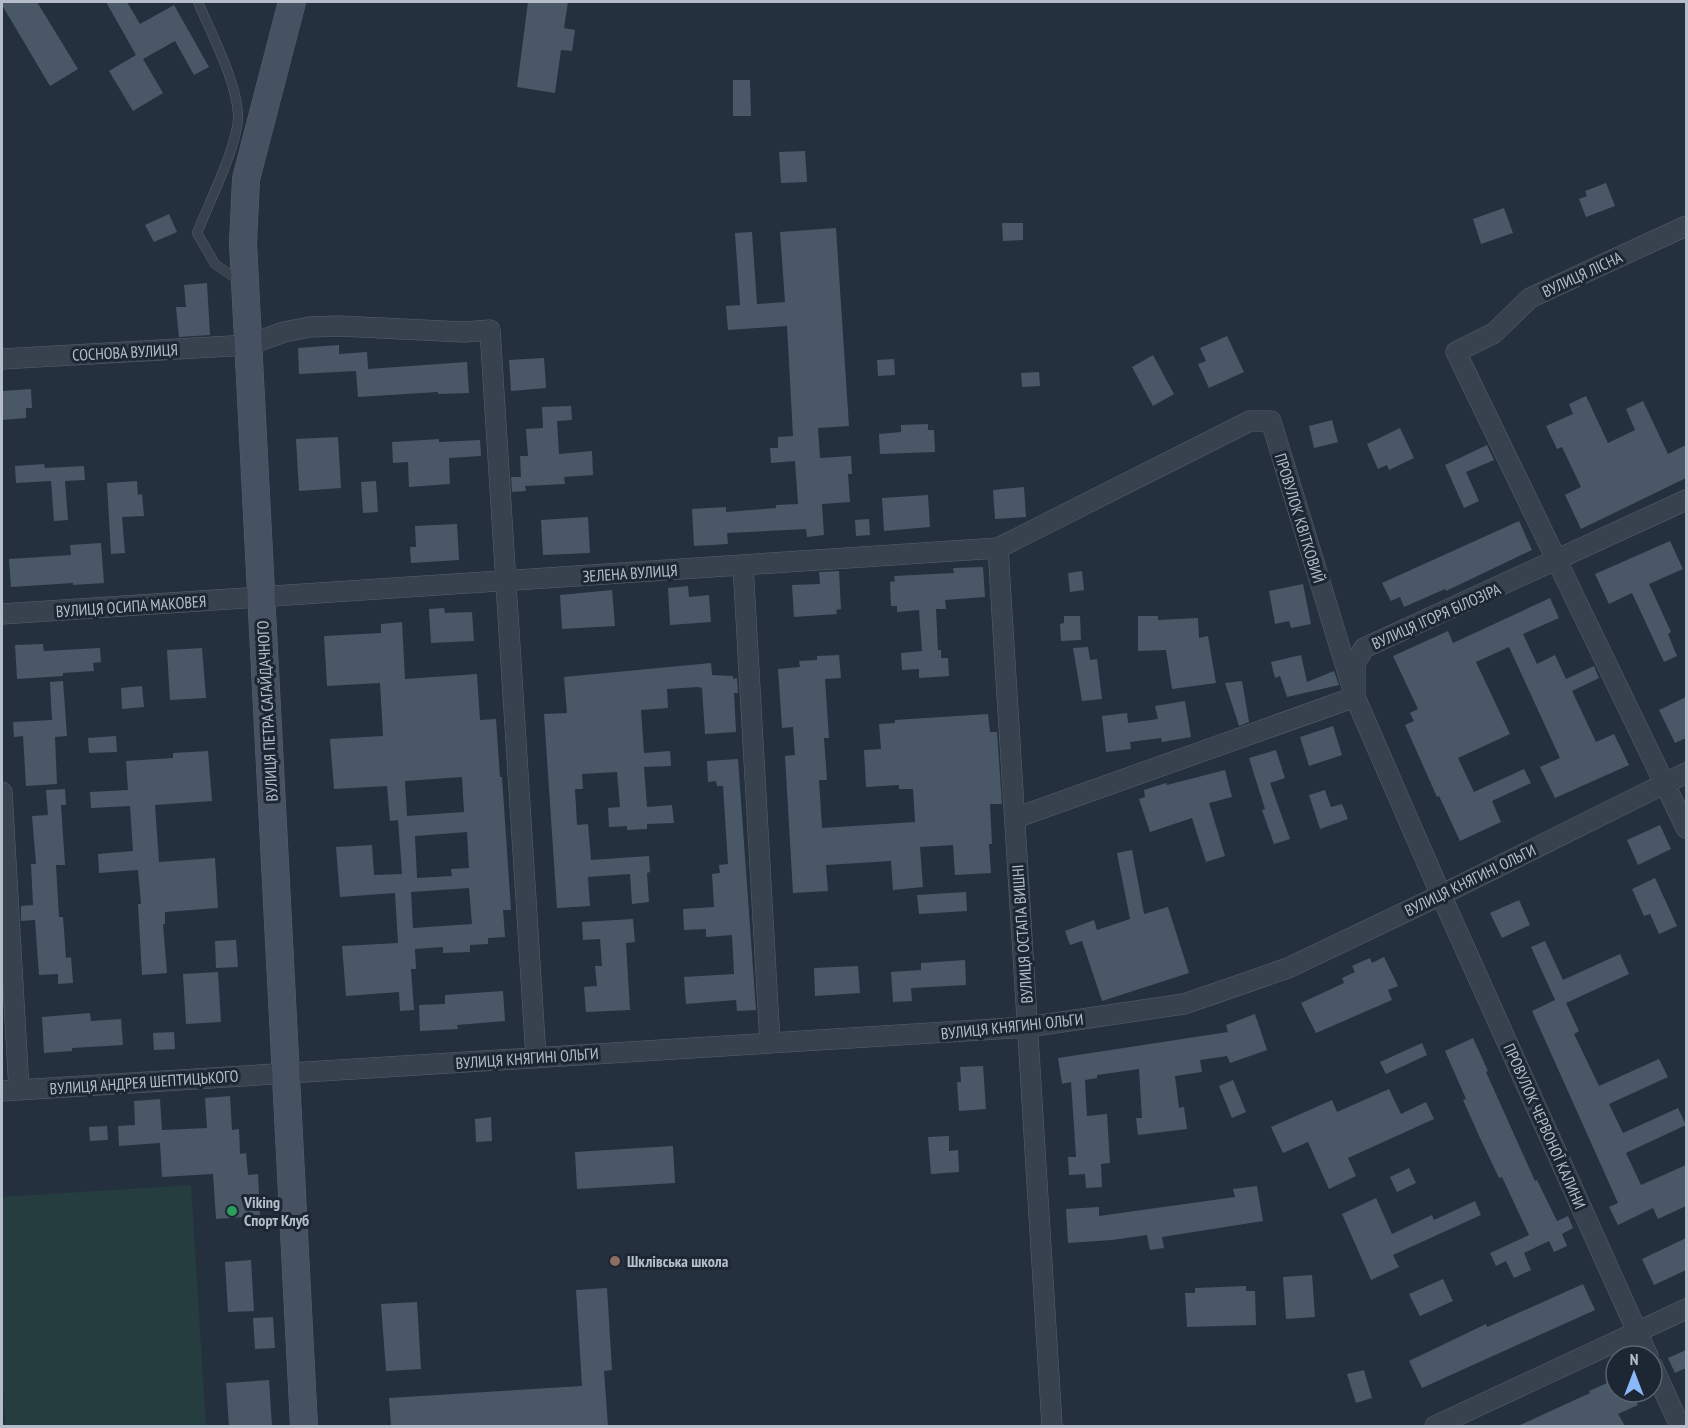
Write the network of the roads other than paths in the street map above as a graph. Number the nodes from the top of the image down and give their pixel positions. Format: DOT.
graph roads {
  1 [pos="198,2"];
  2 [pos="292,2"];
  3 [pos="1686,226"];
  4 [pos="246,286"];
  5 [pos="248,345"];
  6 [pos="2,359"];
  7 [pos="1686,500"];
  8 [pos="998,548"];
  9 [pos="1558,561"];
  10 [pos="743,565"];
  11 [pos="506,581"];
  12 [pos="261,597"];
  13 [pos="2,614"];
  14 [pos="1355,697"];
  15 [pos="1686,773"];
  16 [pos="1666,783"];
  17 [pos="2,792"];
  18 [pos="1015,818"];
  19 [pos="1686,828"];
  20 [pos="1441,895"];
  21 [pos="1028,1027"];
  22 [pos="770,1043"];
  23 [pos="536,1058"];
  24 [pos="286,1073"];
  25 [pos="10,1090"];
  26 [pos="1686,1309"];
  27 [pos="1637,1332"];
  28 [pos="1642,1344"];
  29 [pos="1664,1391"];
  30 [pos="304,1426"];
  31 [pos="1052,1426"];
  32 [pos="1435,1426"];
  33 [pos="1680,1426"];
  1 -- 4 [label="lane"];
  2 -- 4 [label="street, ВУЛИЦЯ ПЕТРА САГАЙДАЧНОГО"];
  3 -- 9 [label="street, ВУЛИЦЯ ЛІСНА"];
  4 -- 5 [label="street, ВУЛИЦЯ ПЕТРА САГАЙДАЧНОГО"];
  5 -- 6 [label="street, СОСНОВА ВУЛИЦЯ"];
  5 -- 11 [label="street, СОСНОВА ВУЛИЦЯ"];
  5 -- 12 [label="street, ВУЛИЦЯ ПЕТРА САГАЙДАЧНОГО"];
  7 -- 9 [label="street, ВУЛИЦЯ ІГОРЯ БІЛОЗІРА"];
  8 -- 10 [label="street, ЗЕЛЕНА ВУЛИЦЯ"];
  8 -- 14 [label="street, ПРОВУЛОК КВІТКОВИЙ"];
  8 -- 18 [label="street, ВУЛИЦЯ ОСТАПА ВИШНІ"];
  9 -- 14 [label="street, ВУЛИЦЯ ІГОРЯ БІЛОЗІРА"];
  9 -- 16 [label="street"];
  10 -- 11 [label="street, ЗЕЛЕНА ВУЛИЦЯ"];
  10 -- 22 [label="street"];
  11 -- 12 [label="street, ЗЕЛЕНА ВУЛИЦЯ"];
  11 -- 23 [label="street"];
  12 -- 13 [label="street, ВУЛИЦЯ ОСИПА МАКОВЕЯ"];
  12 -- 24 [label="street, ВУЛИЦЯ ПЕТРА САГАЙДАЧНОГО"];
  14 -- 18 [label="street"];
  14 -- 20 [label="street, ПРОВУЛОК КВІТКОВИЙ"];
  15 -- 16 [label="street, ВУЛИЦЯ КНЯГИНІ ОЛЬГИ"];
  16 -- 19 [label="street"];
  16 -- 20 [label="street, ВУЛИЦЯ КНЯГИНІ ОЛЬГИ"];
  17 -- 25 [label="street"];
  18 -- 21 [label="street, ВУЛИЦЯ ОСТАПА ВИШНІ"];
  20 -- 21 [label="street, ВУЛИЦЯ КНЯГИНІ ОЛЬГИ"];
  20 -- 27 [label="street, ПРОВУЛОК ЧЕРВОНОЇ КАЛИНИ"];
  21 -- 22 [label="street, ВУЛИЦЯ КНЯГИНІ ОЛЬГИ"];
  21 -- 31 [label="street, ВУЛИЦЯ ОСТАПА ВИШНІ"];
  22 -- 23 [label="street, ВУЛИЦЯ КНЯГИНІ ОЛЬГИ"];
  23 -- 24 [label="street, ВУЛИЦЯ КНЯГИНІ ОЛЬГИ"];
  24 -- 25 [label="street, ВУЛИЦЯ АНДРЕЯ ШЕПТИЦЬКОГО"];
  24 -- 30 [label="street, ВУЛИЦЯ ПЕТРА САГАЙДАЧНОГО"];
  26 -- 27 [label="street"];
  27 -- 28 [label="street, ПРОВУЛОК ЧЕРВОНОЇ КАЛИНИ"];
  27 -- 32 [label="street"];
  29 -- 33 [label="street"];
}
